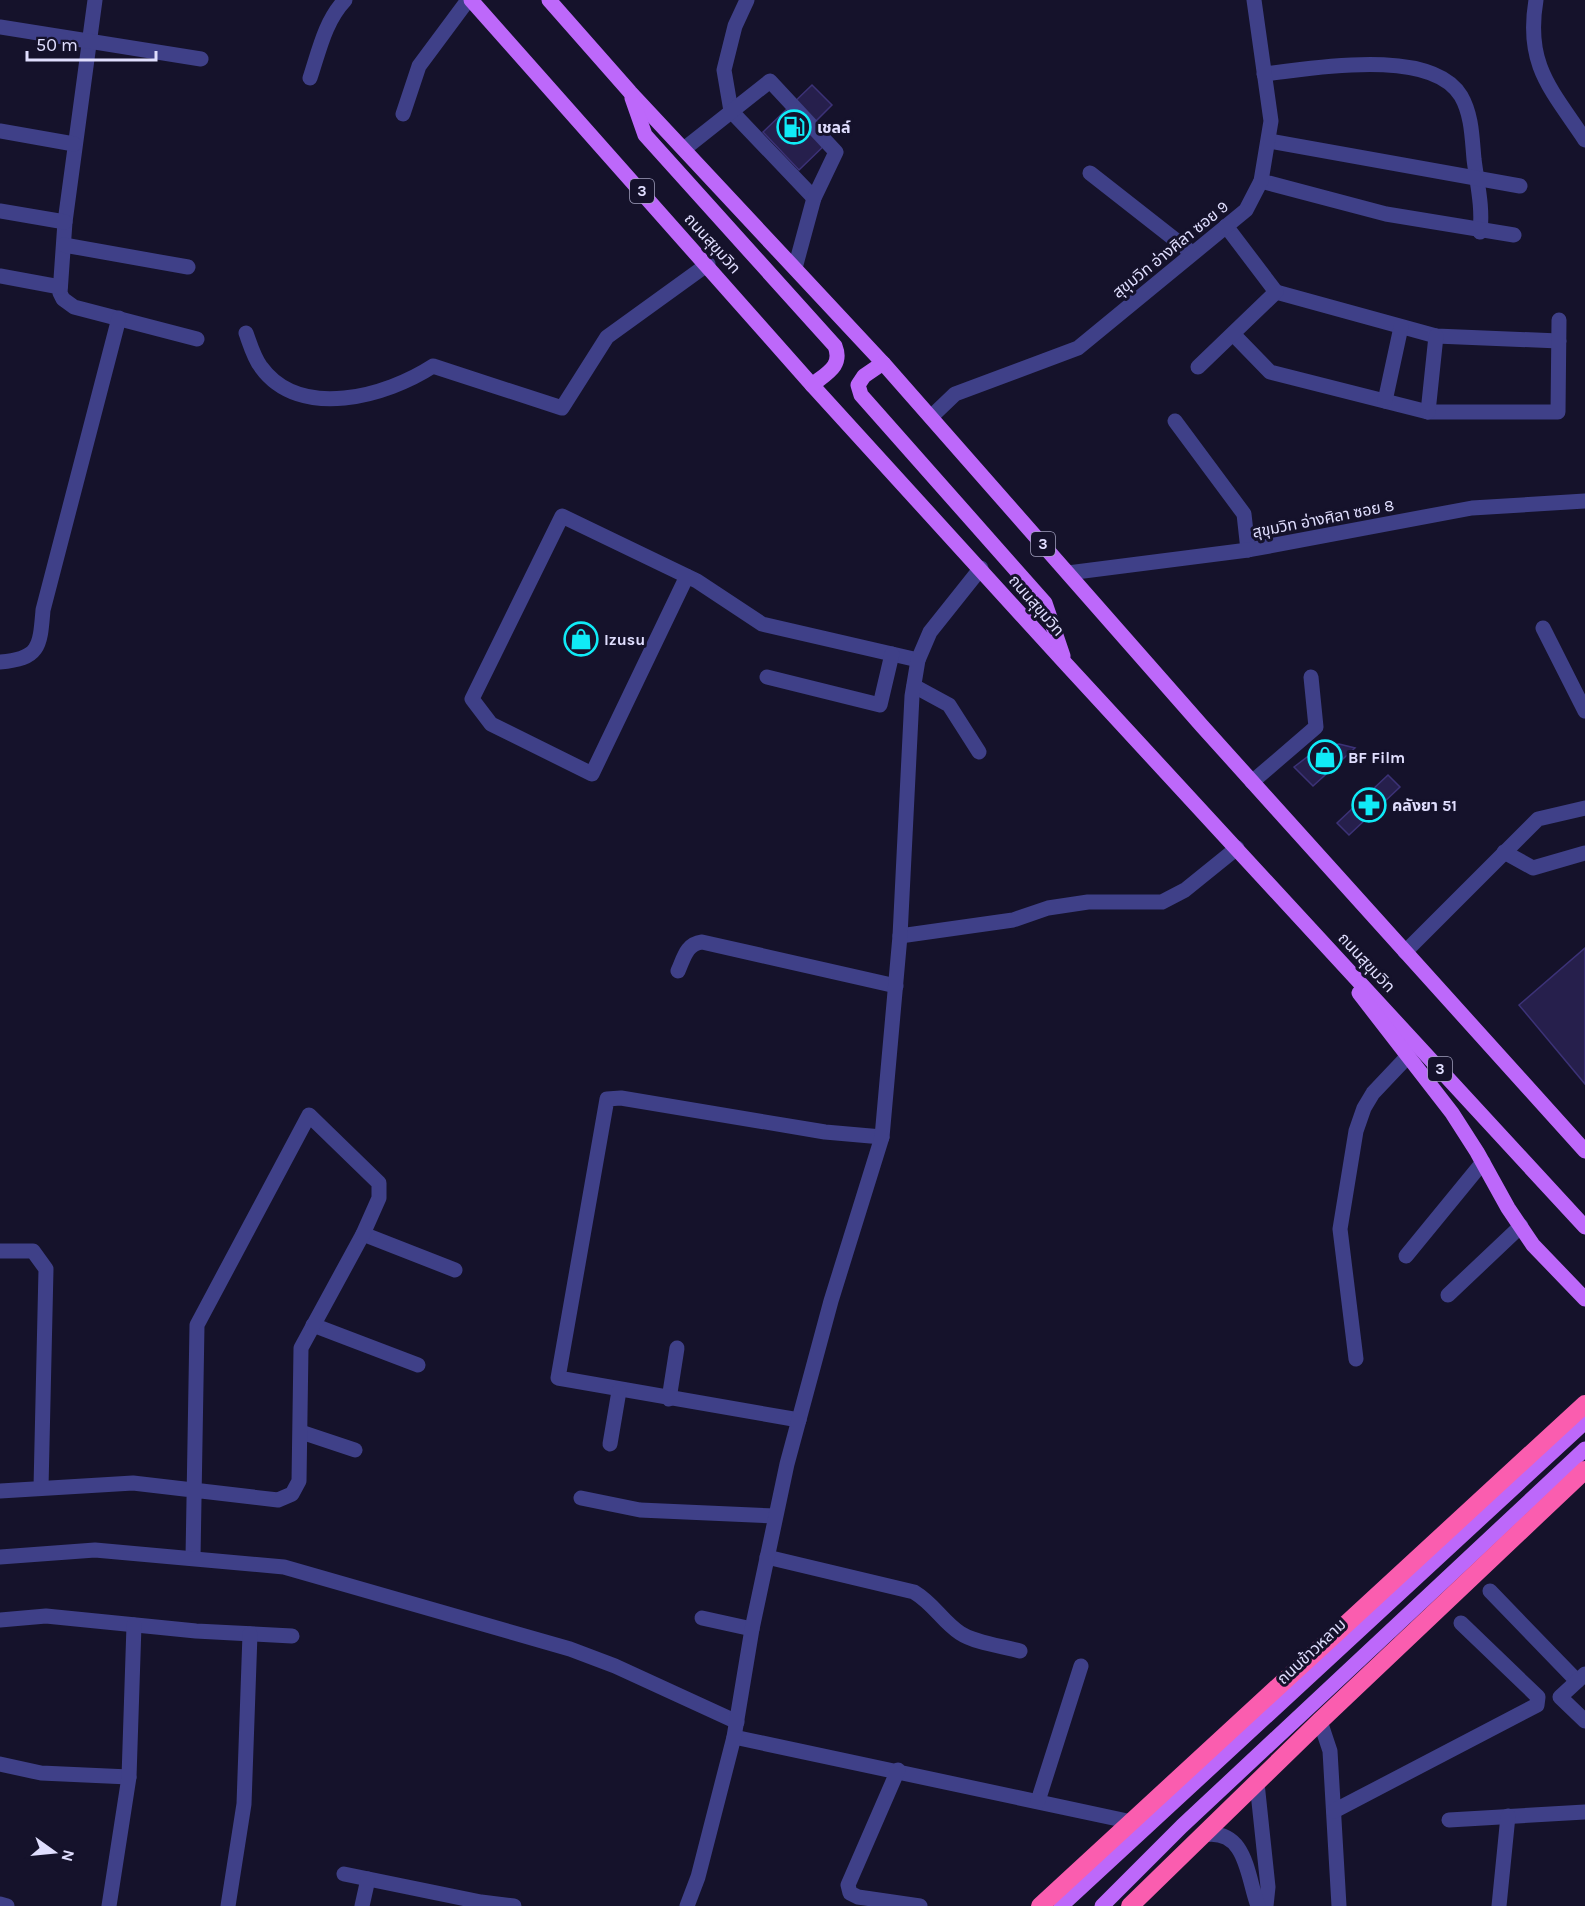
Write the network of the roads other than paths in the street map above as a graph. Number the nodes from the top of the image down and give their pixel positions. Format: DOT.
graph roads {
  1 [pos="95,0"];
  2 [pos="345,0"];
  3 [pos="469,0"];
  4 [pos="549,0"];
  5 [pos="747,0"];
  6 [pos="1254,0"];
  7 [pos="1536,0"];
  8 [pos="0,27"];
  9 [pos="90,43"];
  10 [pos="201,59"];
  11 [pos="1264,74"];
  12 [pos="310,78"];
  13 [pos="630,92"];
  14 [pos="731,111"];
  15 [pos="403,114"];
  16 [pos="0,131"];
  17 [pos="1585,140"];
  18 [pos="1269,141"];
  19 [pos="74,144"];
  20 [pos="684,149"];
  21 [pos="1090,173"];
  22 [pos="1477,178"];
  23 [pos="1261,181"];
  24 [pos="1520,186"];
  25 [pos="814,198"];
  26 [pos="0,211"];
  27 [pos="64,222"];
  28 [pos="1226,226"];
  29 [pos="1480,232"];
  30 [pos="1514,236"];
  31 [pos="64,245"];
  32 [pos="1192,253"];
  33 [pos="708,264"];
  34 [pos="188,267"];
  35 [pos="795,268"];
  36 [pos="0,276"];
  37 [pos="60,287"];
  38 [pos="1276,292"];
  39 [pos="119,318"];
  40 [pos="1559,320"];
  41 [pos="1401,327"];
  42 [pos="246,333"];
  43 [pos="1234,335"];
  44 [pos="1436,336"];
  45 [pos="197,339"];
  46 [pos="1559,341"];
  47 [pos="883,363"];
  48 [pos="1198,368"];
  49 [pos="812,385"];
  50 [pos="1385,401"];
  51 [pos="1428,412"];
  52 [pos="931,417"];
  53 [pos="1175,421"];
  54 [pos="1585,501"];
  55 [pos="1248,550"];
  56 [pos="981,568"];
  57 [pos="1068,573"];
  58 [pos="687,576"];
  59 [pos="1543,628"];
  60 [pos="892,654"];
  61 [pos="918,660"];
  62 [pos="0,662"];
  63 [pos="1066,664"];
  64 [pos="767,677"];
  65 [pos="1311,677"];
  66 [pos="914,686"];
  67 [pos="1585,711"];
  68 [pos="980,752"];
  69 [pos="1252,782"];
  70 [pos="1585,808"];
  71 [pos="1237,848"];
  72 [pos="1504,852"];
  73 [pos="1585,853"];
  74 [pos="1295,911"];
  75 [pos="900,936"];
  76 [pos="1405,952"];
  77 [pos="678,972"];
  78 [pos="896,986"];
  79 [pos="1408,1056"];
  80 [pos="882,1137"];
  81 [pos="1585,1151"];
  82 [pos="1483,1162"];
  83 [pos="1521,1226"];
  84 [pos="1585,1227"];
  85 [pos="363,1234"];
  86 [pos="0,1251"];
  87 [pos="1406,1256"];
  88 [pos="454,1270"];
  89 [pos="1448,1295"];
  90 [pos="1585,1299"];
  91 [pos="313,1325"];
  92 [pos="677,1348"];
  93 [pos="1356,1359"];
  94 [pos="418,1365"];
  95 [pos="619,1391"];
  96 [pos="669,1399"];
  97 [pos="1585,1404"];
  98 [pos="799,1420"];
  99 [pos="1585,1422"];
  100 [pos="301,1432"];
  101 [pos="610,1444"];
  102 [pos="1585,1449"];
  103 [pos="354,1450"];
  104 [pos="1585,1470"];
  105 [pos="40,1488"];
  106 [pos="194,1489"];
  107 [pos="0,1491"];
  108 [pos="581,1497"];
  109 [pos="775,1516"];
  110 [pos="0,1557"];
  111 [pos="767,1557"];
  112 [pos="188,1558"];
  113 [pos="1490,1591"];
  114 [pos="702,1618"];
  115 [pos="0,1620"];
  116 [pos="1461,1623"];
  117 [pos="134,1625"];
  118 [pos="752,1629"];
  119 [pos="250,1634"];
  120 [pos="292,1636"];
  121 [pos="1020,1651"];
  122 [pos="1081,1666"];
  123 [pos="1581,1678"];
  124 [pos="1320,1721"];
  125 [pos="1585,1721"];
  126 [pos="735,1730"];
  127 [pos="0,1764"];
  128 [pos="898,1770"];
  129 [pos="129,1777"];
  130 [pos="1257,1783"];
  131 [pos="1038,1801"];
  132 [pos="1334,1811"];
  133 [pos="1585,1812"];
  134 [pos="1508,1816"];
  135 [pos="1449,1821"];
  136 [pos="1132,1822"];
  137 [pos="1204,1834"];
  138 [pos="344,1874"];
  139 [pos="368,1879"];
  140 [pos="0,1904"];
  141 [pos="480,1904"];
  142 [pos="7,1906"];
  143 [pos="110,1906"];
  144 [pos="228,1906"];
  145 [pos="362,1906"];
  146 [pos="514,1906"];
  147 [pos="687,1906"];
  148 [pos="920,1906"];
  149 [pos="1040,1906"];
  150 [pos="1061,1906"];
  151 [pos="1102,1906"];
  152 [pos="1130,1906"];
  153 [pos="1258,1906"];
  154 [pos="1266,1906"];
  155 [pos="1339,1906"];
  156 [pos="1499,1906"];
  1 -- 9 [label="street"];
  2 -- 12 [label="street"];
  3 -- 15 [label="street"];
  3 -- 33 [label="main road, ถนนสุขุมวิท / 3"];
  4 -- 13 [label="main road, 3"];
  5 -- 14 [label="street"];
  6 -- 11 [label="street, สุขุมวิท อ่างศิลา ซอย 9"];
  7 -- 17 [label="street"];
  8 -- 9 [label="street"];
  9 -- 10 [label="street"];
  9 -- 19 [label="street"];
  11 -- 18 [label="street, สุขุมวิท อ่างศิลา ซอย 9"];
  11 -- 22 [label="street"];
  13 -- 20 [label="main road, 3"];
  13 -- 49 [label="main road"];
  14 -- 20 [label="street"];
  14 -- 25 [label="street"];
  14 -- 25 [label="street"];
  16 -- 19 [label="street"];
  18 -- 22 [label="street"];
  18 -- 23 [label="street, สุขุมวิท อ่างศิลา ซอย 9"];
  19 -- 27 [label="street"];
  20 -- 35 [label="main road, 3"];
  21 -- 32 [label="street"];
  22 -- 24 [label="street"];
  22 -- 29 [label="street"];
  23 -- 28 [label="street, สุขุมวิท อ่างศิลา ซอย 9"];
  23 -- 29 [label="street"];
  25 -- 35 [label="street"];
  26 -- 27 [label="street"];
  27 -- 31 [label="street"];
  28 -- 32 [label="street, สุขุมวิท อ่างศิลา ซอย 9"];
  28 -- 38 [label="street"];
  29 -- 30 [label="street"];
  31 -- 34 [label="street"];
  31 -- 37 [label="street"];
  32 -- 52 [label="street, สุขุมวิท อ่างศิลา ซอย 9"];
  33 -- 42 [label="street"];
  33 -- 49 [label="main road, ถนนสุขุมวิท / 3"];
  35 -- 47 [label="main road, 3"];
  36 -- 37 [label="street"];
  37 -- 39 [label="street"];
  38 -- 41 [label="street"];
  38 -- 43 [label="street"];
  39 -- 45 [label="street"];
  39 -- 62 [label="street"];
  40 -- 46 [label="street"];
  41 -- 44 [label="street"];
  41 -- 50 [label="street"];
  43 -- 48 [label="street"];
  43 -- 50 [label="street"];
  44 -- 46 [label="street"];
  44 -- 51 [label="street"];
  46 -- 51 [label="street"];
  47 -- 52 [label="main road, 3"];
  47 -- 63 [label="main road"];
  49 -- 56 [label="main road, ถนนสุขุมวิท / 3"];
  50 -- 51 [label="street"];
  52 -- 57 [label="main road, 3"];
  53 -- 55 [label="street"];
  54 -- 55 [label="street, สุขุมวิท อ่างศิลา ซอย 8"];
  55 -- 57 [label="street, สุขุมวิท อ่างศิลา ซอย 8"];
  56 -- 61 [label="street"];
  56 -- 63 [label="main road, ถนนสุขุมวิท / 3"];
  57 -- 69 [label="main road, 3"];
  58 -- 58 [label="street"];
  58 -- 60 [label="street"];
  59 -- 67 [label="street"];
  60 -- 61 [label="street"];
  60 -- 64 [label="street"];
  61 -- 66 [label="street"];
  63 -- 71 [label="main road, ถนนสุขุมวิท / 3"];
  65 -- 69 [label="street"];
  66 -- 68 [label="street"];
  66 -- 75 [label="street"];
  69 -- 76 [label="main road, 3"];
  70 -- 72 [label="street"];
  71 -- 74 [label="main road, ถนนสุขุมวิท / 3"];
  71 -- 75 [label="street"];
  72 -- 73 [label="street"];
  72 -- 76 [label="street"];
  74 -- 79 [label="main road"];
  74 -- 84 [label="main road, ถนนสุขุมวิท / 3"];
  75 -- 78 [label="street"];
  76 -- 81 [label="main road, 3"];
  77 -- 78 [label="street"];
  78 -- 80 [label="street"];
  79 -- 82 [label="main road"];
  79 -- 93 [label="street"];
  80 -- 95 [label="street"];
  80 -- 98 [label="street"];
  82 -- 83 [label="main road"];
  82 -- 87 [label="street"];
  83 -- 89 [label="street"];
  83 -- 90 [label="main road"];
  85 -- 88 [label="street"];
  85 -- 91 [label="street"];
  85 -- 106 [label="street"];
  86 -- 105 [label="street"];
  91 -- 94 [label="street"];
  91 -- 100 [label="street"];
  92 -- 96 [label="street"];
  95 -- 96 [label="street"];
  95 -- 101 [label="street"];
  96 -- 98 [label="street"];
  97 -- 136 [label="highway"];
  98 -- 109 [label="street"];
  99 -- 150 [label="main road, ถนนข้าวหลาม"];
  100 -- 103 [label="street"];
  100 -- 106 [label="street"];
  102 -- 151 [label="main road"];
  104 -- 124 [label="highway"];
  105 -- 106 [label="street"];
  105 -- 107 [label="street"];
  106 -- 112 [label="street"];
  108 -- 109 [label="street"];
  109 -- 111 [label="street"];
  110 -- 112 [label="street"];
  111 -- 118 [label="street"];
  111 -- 121 [label="street"];
  112 -- 126 [label="street"];
  113 -- 123 [label="street"];
  114 -- 118 [label="street"];
  115 -- 117 [label="street"];
  116 -- 132 [label="street"];
  117 -- 119 [label="street"];
  117 -- 129 [label="street"];
  118 -- 126 [label="street"];
  119 -- 120 [label="street"];
  119 -- 144 [label="street"];
  122 -- 131 [label="street"];
  123 -- 125 [label="street"];
  124 -- 130 [label="highway"];
  124 -- 132 [label="street"];
  126 -- 128 [label="street"];
  126 -- 147 [label="street"];
  127 -- 129 [label="street"];
  128 -- 131 [label="street"];
  128 -- 148 [label="street"];
  129 -- 143 [label="street"];
  130 -- 137 [label="highway"];
  130 -- 154 [label="street"];
  131 -- 136 [label="street"];
  132 -- 155 [label="street"];
  133 -- 134 [label="street"];
  134 -- 135 [label="street"];
  134 -- 156 [label="street"];
  136 -- 149 [label="highway"];
  137 -- 152 [label="highway"];
  137 -- 153 [label="street"];
  138 -- 139 [label="street"];
  139 -- 141 [label="street"];
  139 -- 145 [label="street"];
  140 -- 142 [label="street"];
  141 -- 146 [label="street"];
}
